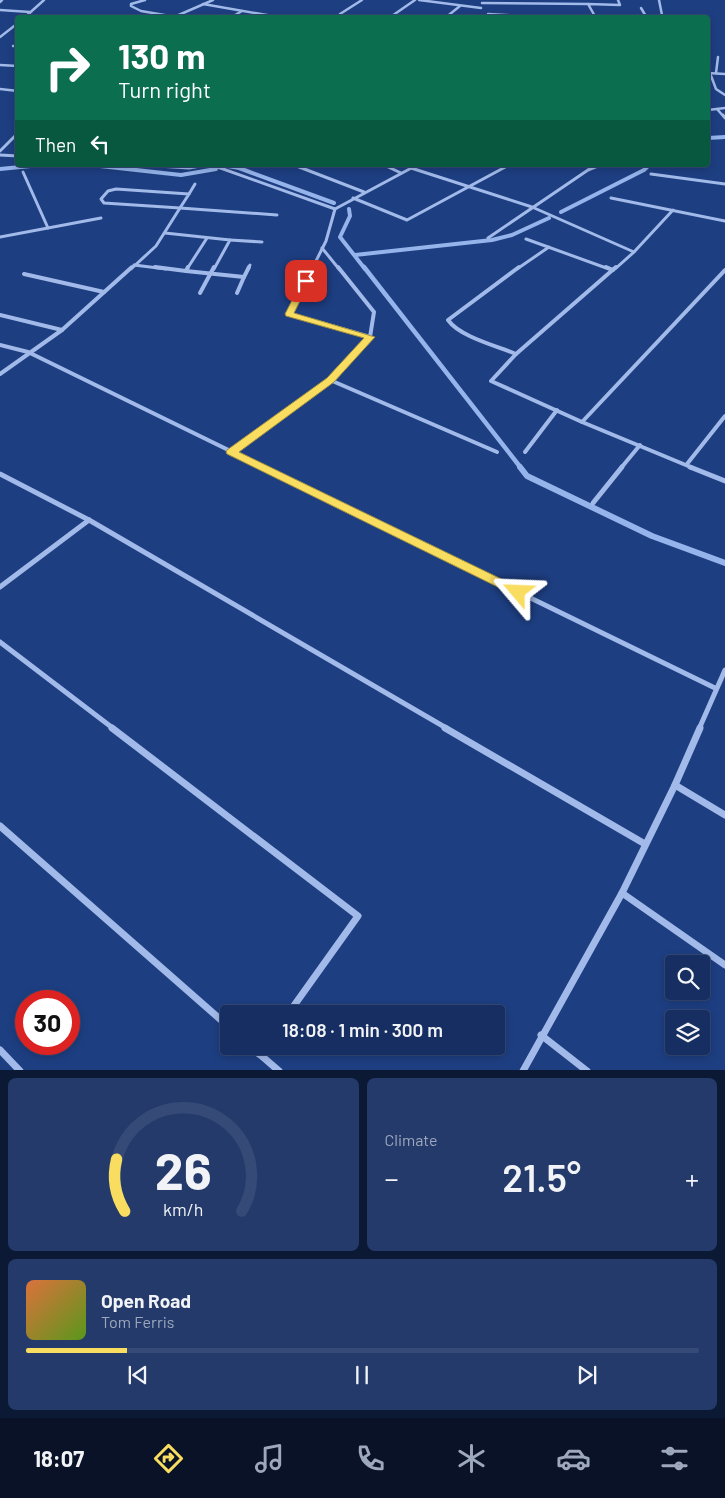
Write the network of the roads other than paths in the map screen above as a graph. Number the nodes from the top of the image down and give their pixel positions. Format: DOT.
graph roads {
  1 [pos="44,0"];
  2 [pos="145,0"];
  3 [pos="213,0"];
  4 [pos="362,0"];
  5 [pos="417,0"];
  6 [pos="618,0"];
  7 [pos="659,0"];
  8 [pos="482,2"];
  9 [pos="203,4"];
  10 [pos="588,4"];
  11 [pos="460,6"];
  12 [pos="641,8"];
  13 [pos="0,10"];
  14 [pos="242,11"];
  15 [pos="30,12"];
  16 [pos="27,15"];
  17 [pos="164,15"];
  18 [pos="179,15"];
  19 [pos="235,15"];
  20 [pos="266,15"];
  21 [pos="341,15"];
  22 [pos="394,15"];
  23 [pos="449,15"];
  24 [pos="487,15"];
  25 [pos="506,15"];
  26 [pos="594,15"];
  27 [pos="645,15"];
  28 [pos="662,15"];
  29 [pos="15,25"];
  30 [pos="0,36"];
  31 [pos="718,57"];
  32 [pos="0,65"];
  33 [pos="15,66"];
  34 [pos="710,73"];
  35 [pos="716,74"];
  36 [pos="725,74"];
  37 [pos="710,75"];
  38 [pos="0,89"];
  39 [pos="15,90"];
  40 [pos="725,95"];
  41 [pos="725,108"];
  42 [pos="717,109"];
  43 [pos="710,110"];
  44 [pos="725,118"];
  45 [pos="15,137"];
  46 [pos="0,151"];
  47 [pos="0,155"];
  48 [pos="15,156"];
  49 [pos="218,167"];
  50 [pos="300,167"];
  51 [pos="388,167"];
  52 [pos="505,167"];
  53 [pos="595,167"];
  54 [pos="411,168"];
  55 [pos="23,172"];
  56 [pos="401,173"];
  57 [pos="651,174"];
  58 [pos="195,184"];
  59 [pos="725,184"];
  60 [pos="468,187"];
  61 [pos="364,192"];
  62 [pos="189,194"];
  63 [pos="353,198"];
  64 [pos="611,198"];
  65 [pos="180,207"];
  66 [pos="532,207"];
  67 [pos="335,208"];
  68 [pos="673,210"];
  69 [pos="277,214"];
  70 [pos="102,218"];
  71 [pos="725,221"];
  72 [pos="48,228"];
  73 [pos="165,233"];
  74 [pos="0,237"];
  75 [pos="207,238"];
  76 [pos="488,238"];
  77 [pos="526,239"];
  78 [pos="230,240"];
  79 [pos="262,242"];
  80 [pos="549,247"];
  81 [pos="322,248"];
  82 [pos="634,252"];
  83 [pos="134,265"];
  84 [pos="250,265"];
  85 [pos="612,270"];
  86 [pos="725,270"];
  87 [pos="186,271"];
  88 [pos="24,274"];
  89 [pos="211,274"];
  90 [pos="244,277"];
  91 [pos="104,292"];
  92 [pos="200,293"];
  93 [pos="237,293"];
  94 [pos="0,315"];
  95 [pos="62,330"];
  96 [pos="370,337"];
  97 [pos="0,345"];
  98 [pos="28,352"];
  99 [pos="516,354"];
  100 [pos="0,374"];
  101 [pos="330,380"];
  102 [pos="557,410"];
  103 [pos="725,416"];
  104 [pos="582,422"];
  105 [pos="640,445"];
  106 [pos="231,452"];
  107 [pos="497,452"];
  108 [pos="525,452"];
  109 [pos="687,464"];
  110 [pos="0,474"];
  111 [pos="725,481"];
  112 [pos="593,503"];
  113 [pos="89,520"];
  114 [pos="0,587"];
  115 [pos="0,642"];
  116 [pos="725,670"];
  117 [pos="716,688"];
  118 [pos="675,785"];
  119 [pos="725,815"];
  120 [pos="0,826"];
  121 [pos="645,844"];
  122 [pos="622,893"];
  123 [pos="725,965"];
  124 [pos="294,1005"];
  125 [pos="220,1019"];
  126 [pos="541,1035"];
  127 [pos="0,1050"];
  128 [pos="260,1055"];
  129 [pos="20,1070"];
  130 [pos="279,1070"];
  131 [pos="523,1070"];
  132 [pos="587,1070"];
  1 -- 15 [label="street"];
  2 -- 17 [label="street"];
  3 -- 9 [label="street"];
  4 -- 21 [label="street"];
  5 -- 11 [label="street"];
  5 -- 22 [label="street"];
  6 -- 10 [label="street"];
  7 -- 28 [label="street"];
  8 -- 10 [label="street"];
  8 -- 11 [label="street"];
  9 -- 14 [label="street"];
  9 -- 18 [label="street"];
  10 -- 26 [label="street"];
  11 -- 23 [label="street"];
  12 -- 27 [label="street"];
  13 -- 15 [label="street"];
  14 -- 19 [label="street"];
  14 -- 20 [label="street"];
  15 -- 16 [label="street"];
  24 -- 25 [label="street"];
  29 -- 30 [label="street"];
  31 -- 35 [label="street"];
  32 -- 33 [label="street"];
  34 -- 35 [label="street"];
  35 -- 36 [label="street"];
  37 -- 40 [label="street"];
  38 -- 39 [label="street"];
  41 -- 42 [label="street"];
  42 -- 43 [label="street"];
  42 -- 44 [label="street"];
  45 -- 46 [label="street"];
  47 -- 48 [label="street"];
  49 -- 67 [label="street"];
  50 -- 61 [label="street"];
  51 -- 56 [label="street"];
  52 -- 60 [label="street"];
  53 -- 66 [label="street"];
  54 -- 56 [label="street"];
  54 -- 60 [label="street"];
  55 -- 72 [label="street"];
  56 -- 61 [label="street"];
  57 -- 59 [label="street"];
  58 -- 62 [label="street"];
  60 -- 63 [label="street"];
  60 -- 66 [label="street"];
  61 -- 63 [label="street"];
  62 -- 65 [label="street"];
  62 -- 65 [label="street"];
  63 -- 67 [label="street"];
  64 -- 68 [label="street"];
  65 -- 69 [label="street"];
  65 -- 73 [label="street"];
  66 -- 76 [label="street"];
  66 -- 82 [label="street"];
  67 -- 81 [label="street"];
  68 -- 71 [label="street"];
  68 -- 82 [label="street"];
  70 -- 72 [label="street"];
  72 -- 74 [label="street"];
  73 -- 75 [label="street"];
  73 -- 83 [label="street"];
  75 -- 78 [label="street"];
  75 -- 87 [label="street"];
  77 -- 80 [label="street"];
  78 -- 79 [label="street"];
  78 -- 89 [label="street"];
  80 -- 85 [label="street"];
  80 -- 99 [label="street"];
  81 -- 96 [label="street"];
  81 -- 96 [label="street"];
  82 -- 85 [label="street"];
  83 -- 87 [label="street"];
  83 -- 91 [label="street"];
  84 -- 90 [label="street"];
  85 -- 99 [label="street"];
  86 -- 104 [label="street"];
  87 -- 89 [label="street"];
  88 -- 91 [label="street"];
  89 -- 90 [label="street"];
  89 -- 92 [label="street"];
  90 -- 93 [label="street"];
  91 -- 95 [label="street"];
  94 -- 95 [label="street"];
  95 -- 98 [label="street"];
  96 -- 101 [label="street"];
  97 -- 98 [label="street"];
  98 -- 100 [label="street"];
  98 -- 106 [label="street"];
  99 -- 102 [label="street"];
  101 -- 106 [label="street"];
  101 -- 107 [label="street"];
  102 -- 104 [label="street"];
  102 -- 108 [label="street"];
  103 -- 109 [label="street"];
  104 -- 105 [label="street"];
  105 -- 109 [label="street"];
  105 -- 112 [label="street"];
  106 -- 117 [label="street"];
  109 -- 111 [label="street"];
  110 -- 113 [label="street"];
  113 -- 114 [label="street"];
  113 -- 121 [label="street"];
  115 -- 124 [label="street"];
  116 -- 117 [label="street"];
  117 -- 118 [label="street"];
  118 -- 119 [label="street"];
  118 -- 121 [label="street"];
  120 -- 125 [label="street"];
  121 -- 122 [label="street"];
  122 -- 123 [label="street"];
  122 -- 126 [label="street"];
  126 -- 131 [label="street"];
  126 -- 132 [label="street"];
  127 -- 129 [label="street"];
  128 -- 130 [label="street"];
}
